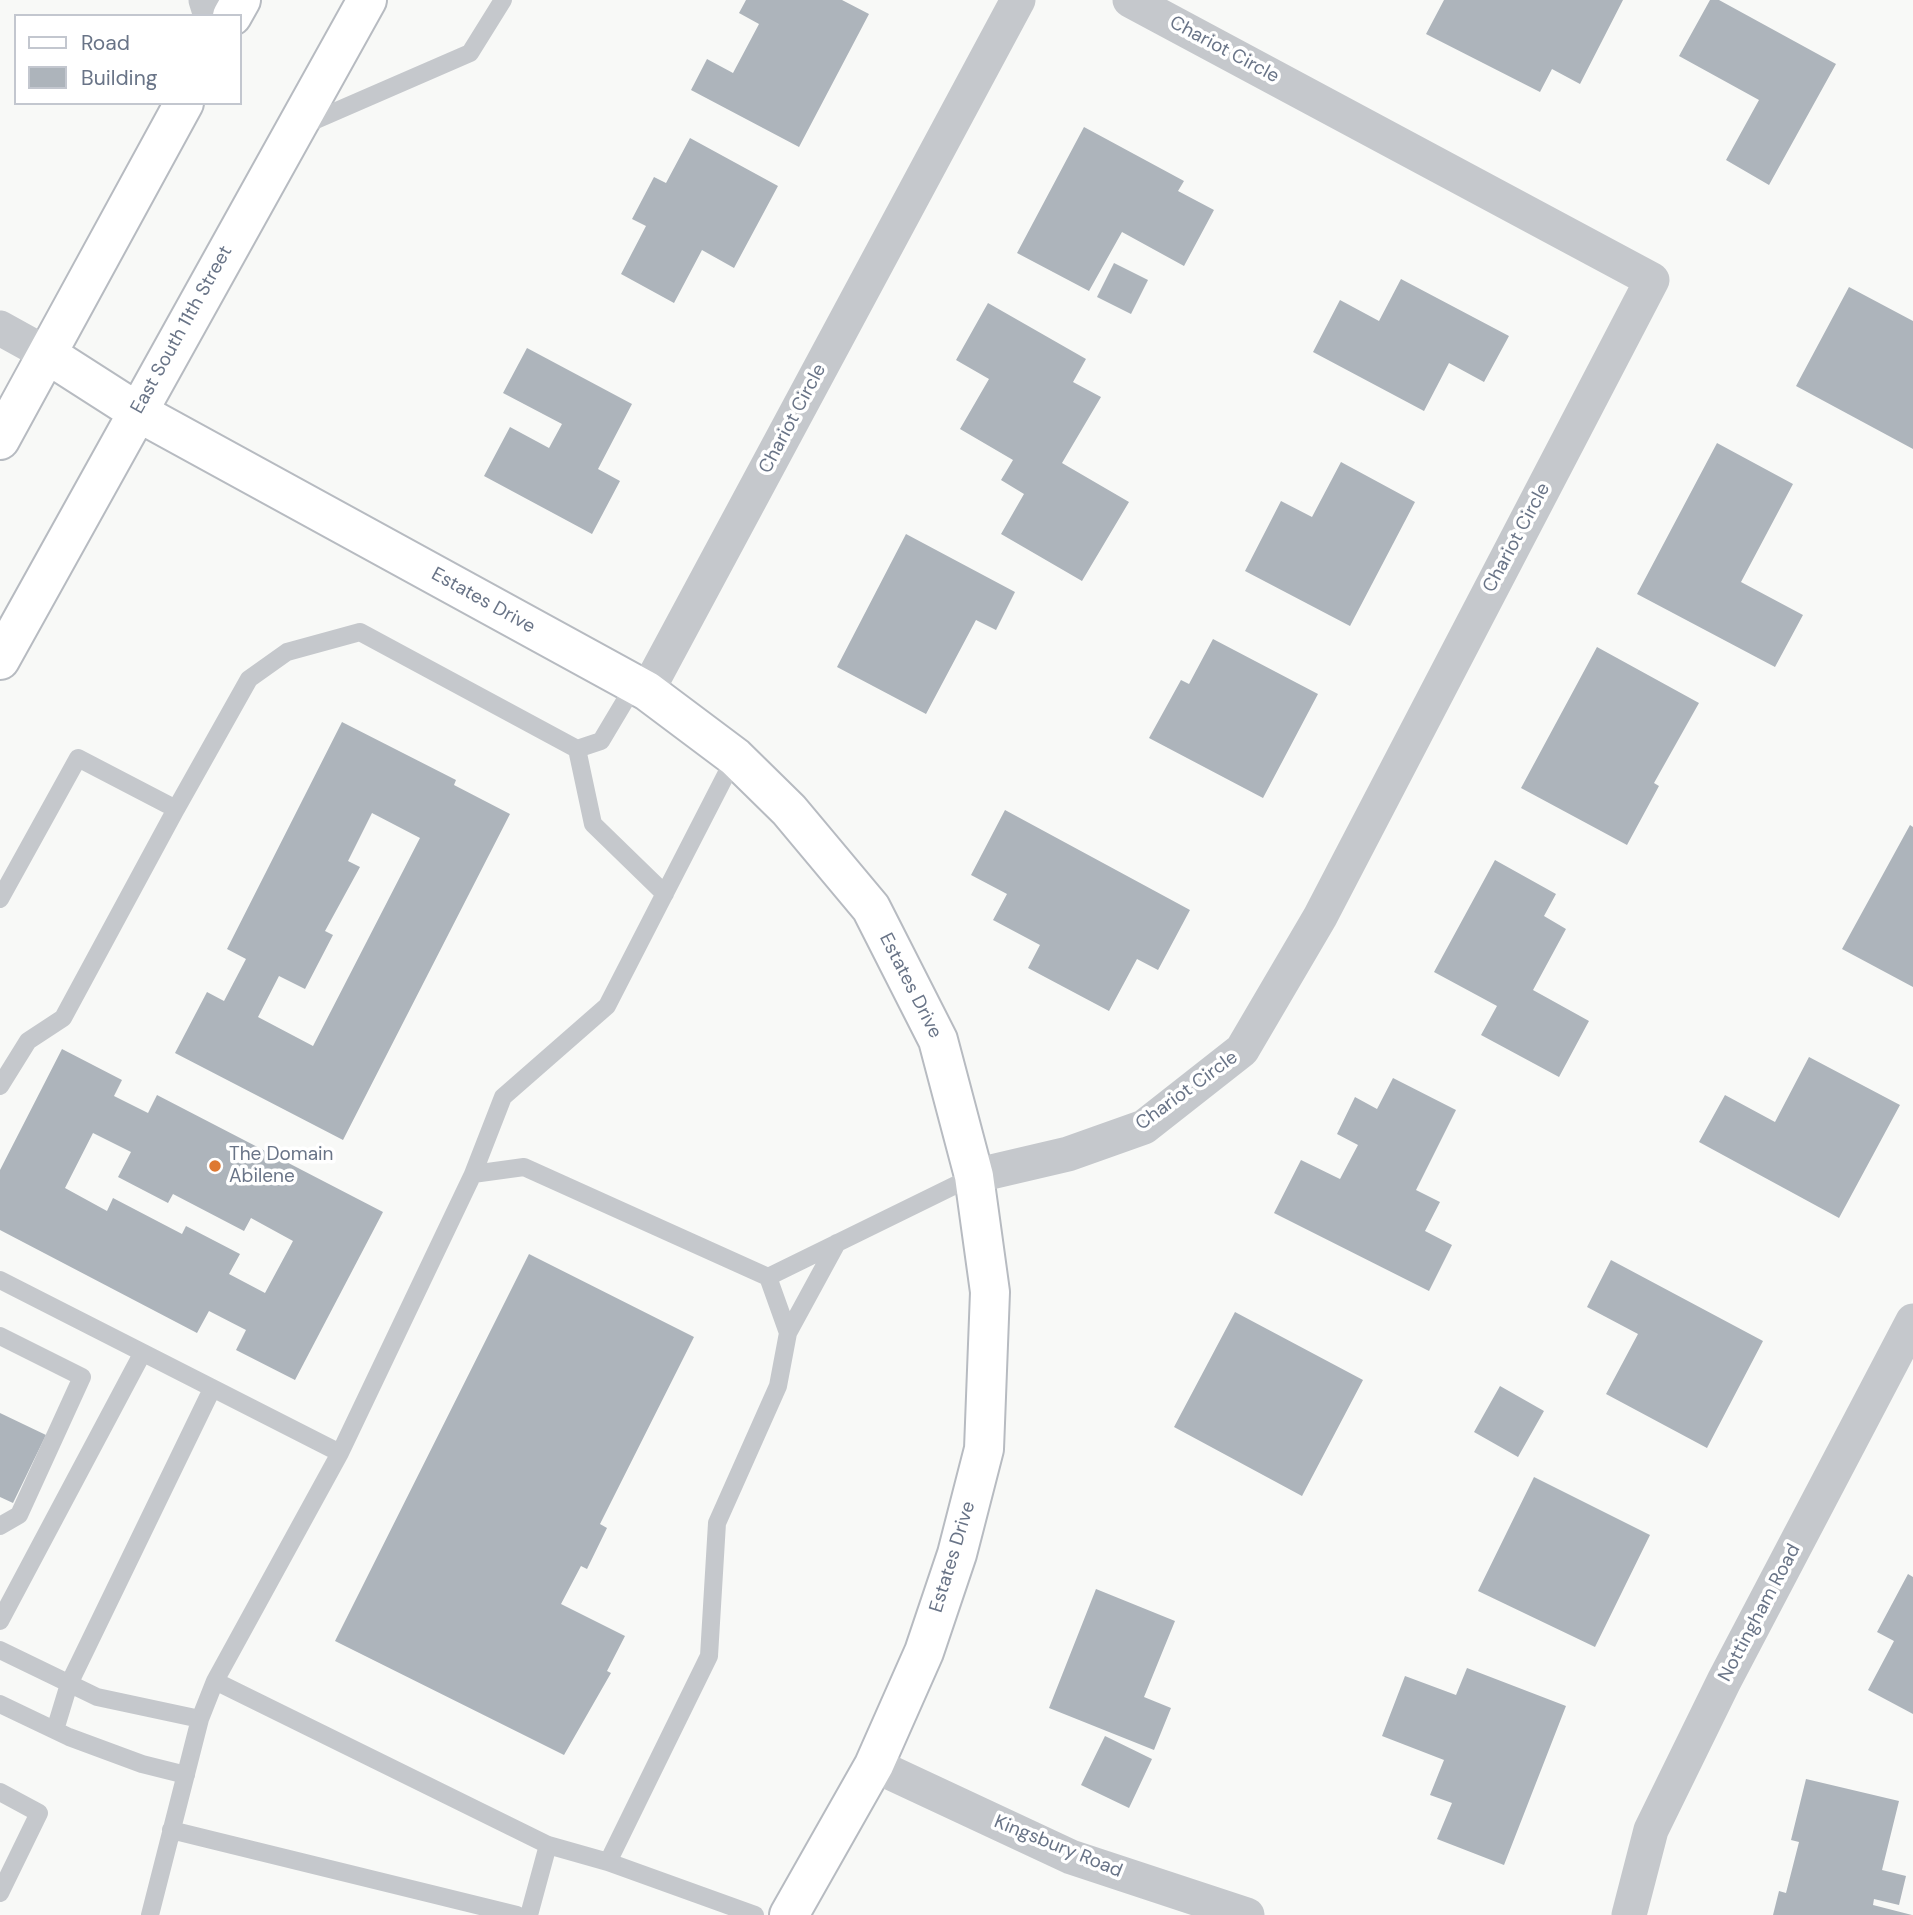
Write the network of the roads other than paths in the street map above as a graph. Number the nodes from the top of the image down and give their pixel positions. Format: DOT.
graph roads {
  1 [pos="368,0"];
  2 [pos="503,0"];
  3 [pos="1018,0"];
  4 [pos="1130,0"];
  5 [pos="183,105"];
  6 [pos="296,129"];
  7 [pos="0,328"];
  8 [pos="47,354"];
  9 [pos="136,411"];
  10 [pos="0,440"];
  11 [pos="0,660"];
  12 [pos="641,687"];
  13 [pos="578,749"];
  14 [pos="735,757"];
  15 [pos="176,809"];
  16 [pos="665,894"];
  17 [pos="0,899"];
  18 [pos="0,1086"];
  19 [pos="473,1174"];
  20 [pos="974,1176"];
  21 [pos="837,1244"];
  22 [pos="768,1278"];
  23 [pos="0,1280"];
  24 [pos="1913,1321"];
  25 [pos="788,1333"];
  26 [pos="0,1336"];
  27 [pos="142,1354"];
  28 [pos="212,1389"];
  29 [pos="340,1453"];
  30 [pos="0,1526"];
  31 [pos="0,1620"];
  32 [pos="0,1650"];
  33 [pos="215,1681"];
  34 [pos="69,1684"];
  35 [pos="0,1703"];
  36 [pos="201,1720"];
  37 [pos="55,1730"];
  38 [pos="874,1765"];
  39 [pos="186,1775"];
  40 [pos="0,1792"];
  41 [pos="171,1830"];
  42 [pos="548,1845"];
  43 [pos="608,1862"];
  44 [pos="0,1894"];
  45 [pos="150,1915"];
  46 [pos="517,1915"];
  47 [pos="529,1915"];
  48 [pos="755,1915"];
  49 [pos="789,1915"];
  50 [pos="1247,1915"];
  51 [pos="1629,1915"];
  1 -- 6 [label="street, East South 11th Street"];
  2 -- 6 [label="lane"];
  3 -- 12 [label="street, Chariot Circle"];
  4 -- 20 [label="street, Chariot Circle"];
  5 -- 8 [label="street"];
  6 -- 9 [label="street, East South 11th Street"];
  7 -- 8 [label="street"];
  8 -- 9 [label="street, Estates Drive"];
  8 -- 10 [label="street"];
  9 -- 11 [label="street, East South 11th Street"];
  9 -- 12 [label="street, Estates Drive"];
  12 -- 13 [label="lane"];
  12 -- 14 [label="street, Estates Drive"];
  13 -- 15 [label="lane"];
  13 -- 16 [label="lane"];
  14 -- 16 [label="lane"];
  14 -- 20 [label="street, Estates Drive"];
  15 -- 17 [label="lane"];
  15 -- 18 [label="lane"];
  16 -- 19 [label="lane"];
  19 -- 22 [label="lane"];
  19 -- 29 [label="lane"];
  20 -- 21 [label="lane"];
  20 -- 38 [label="street, Estates Drive"];
  21 -- 22 [label="lane"];
  21 -- 25 [label="lane"];
  22 -- 25 [label="lane"];
  23 -- 27 [label="lane"];
  24 -- 51 [label="street, Nottingham Road"];
  25 -- 43 [label="lane"];
  26 -- 30 [label="lane"];
  27 -- 28 [label="lane"];
  27 -- 31 [label="lane"];
  28 -- 29 [label="lane"];
  28 -- 34 [label="lane"];
  29 -- 33 [label="lane"];
  32 -- 34 [label="lane"];
  33 -- 36 [label="lane"];
  33 -- 42 [label="lane"];
  34 -- 36 [label="lane"];
  34 -- 37 [label="lane"];
  35 -- 37 [label="lane"];
  36 -- 39 [label="lane"];
  37 -- 39 [label="lane"];
  38 -- 49 [label="street, Estates Drive"];
  38 -- 50 [label="street, Kingsbury Road"];
  39 -- 41 [label="lane"];
  40 -- 44 [label="lane"];
  41 -- 45 [label="lane"];
  41 -- 46 [label="lane"];
  42 -- 43 [label="lane"];
  42 -- 47 [label="lane"];
  43 -- 48 [label="lane"];
}
